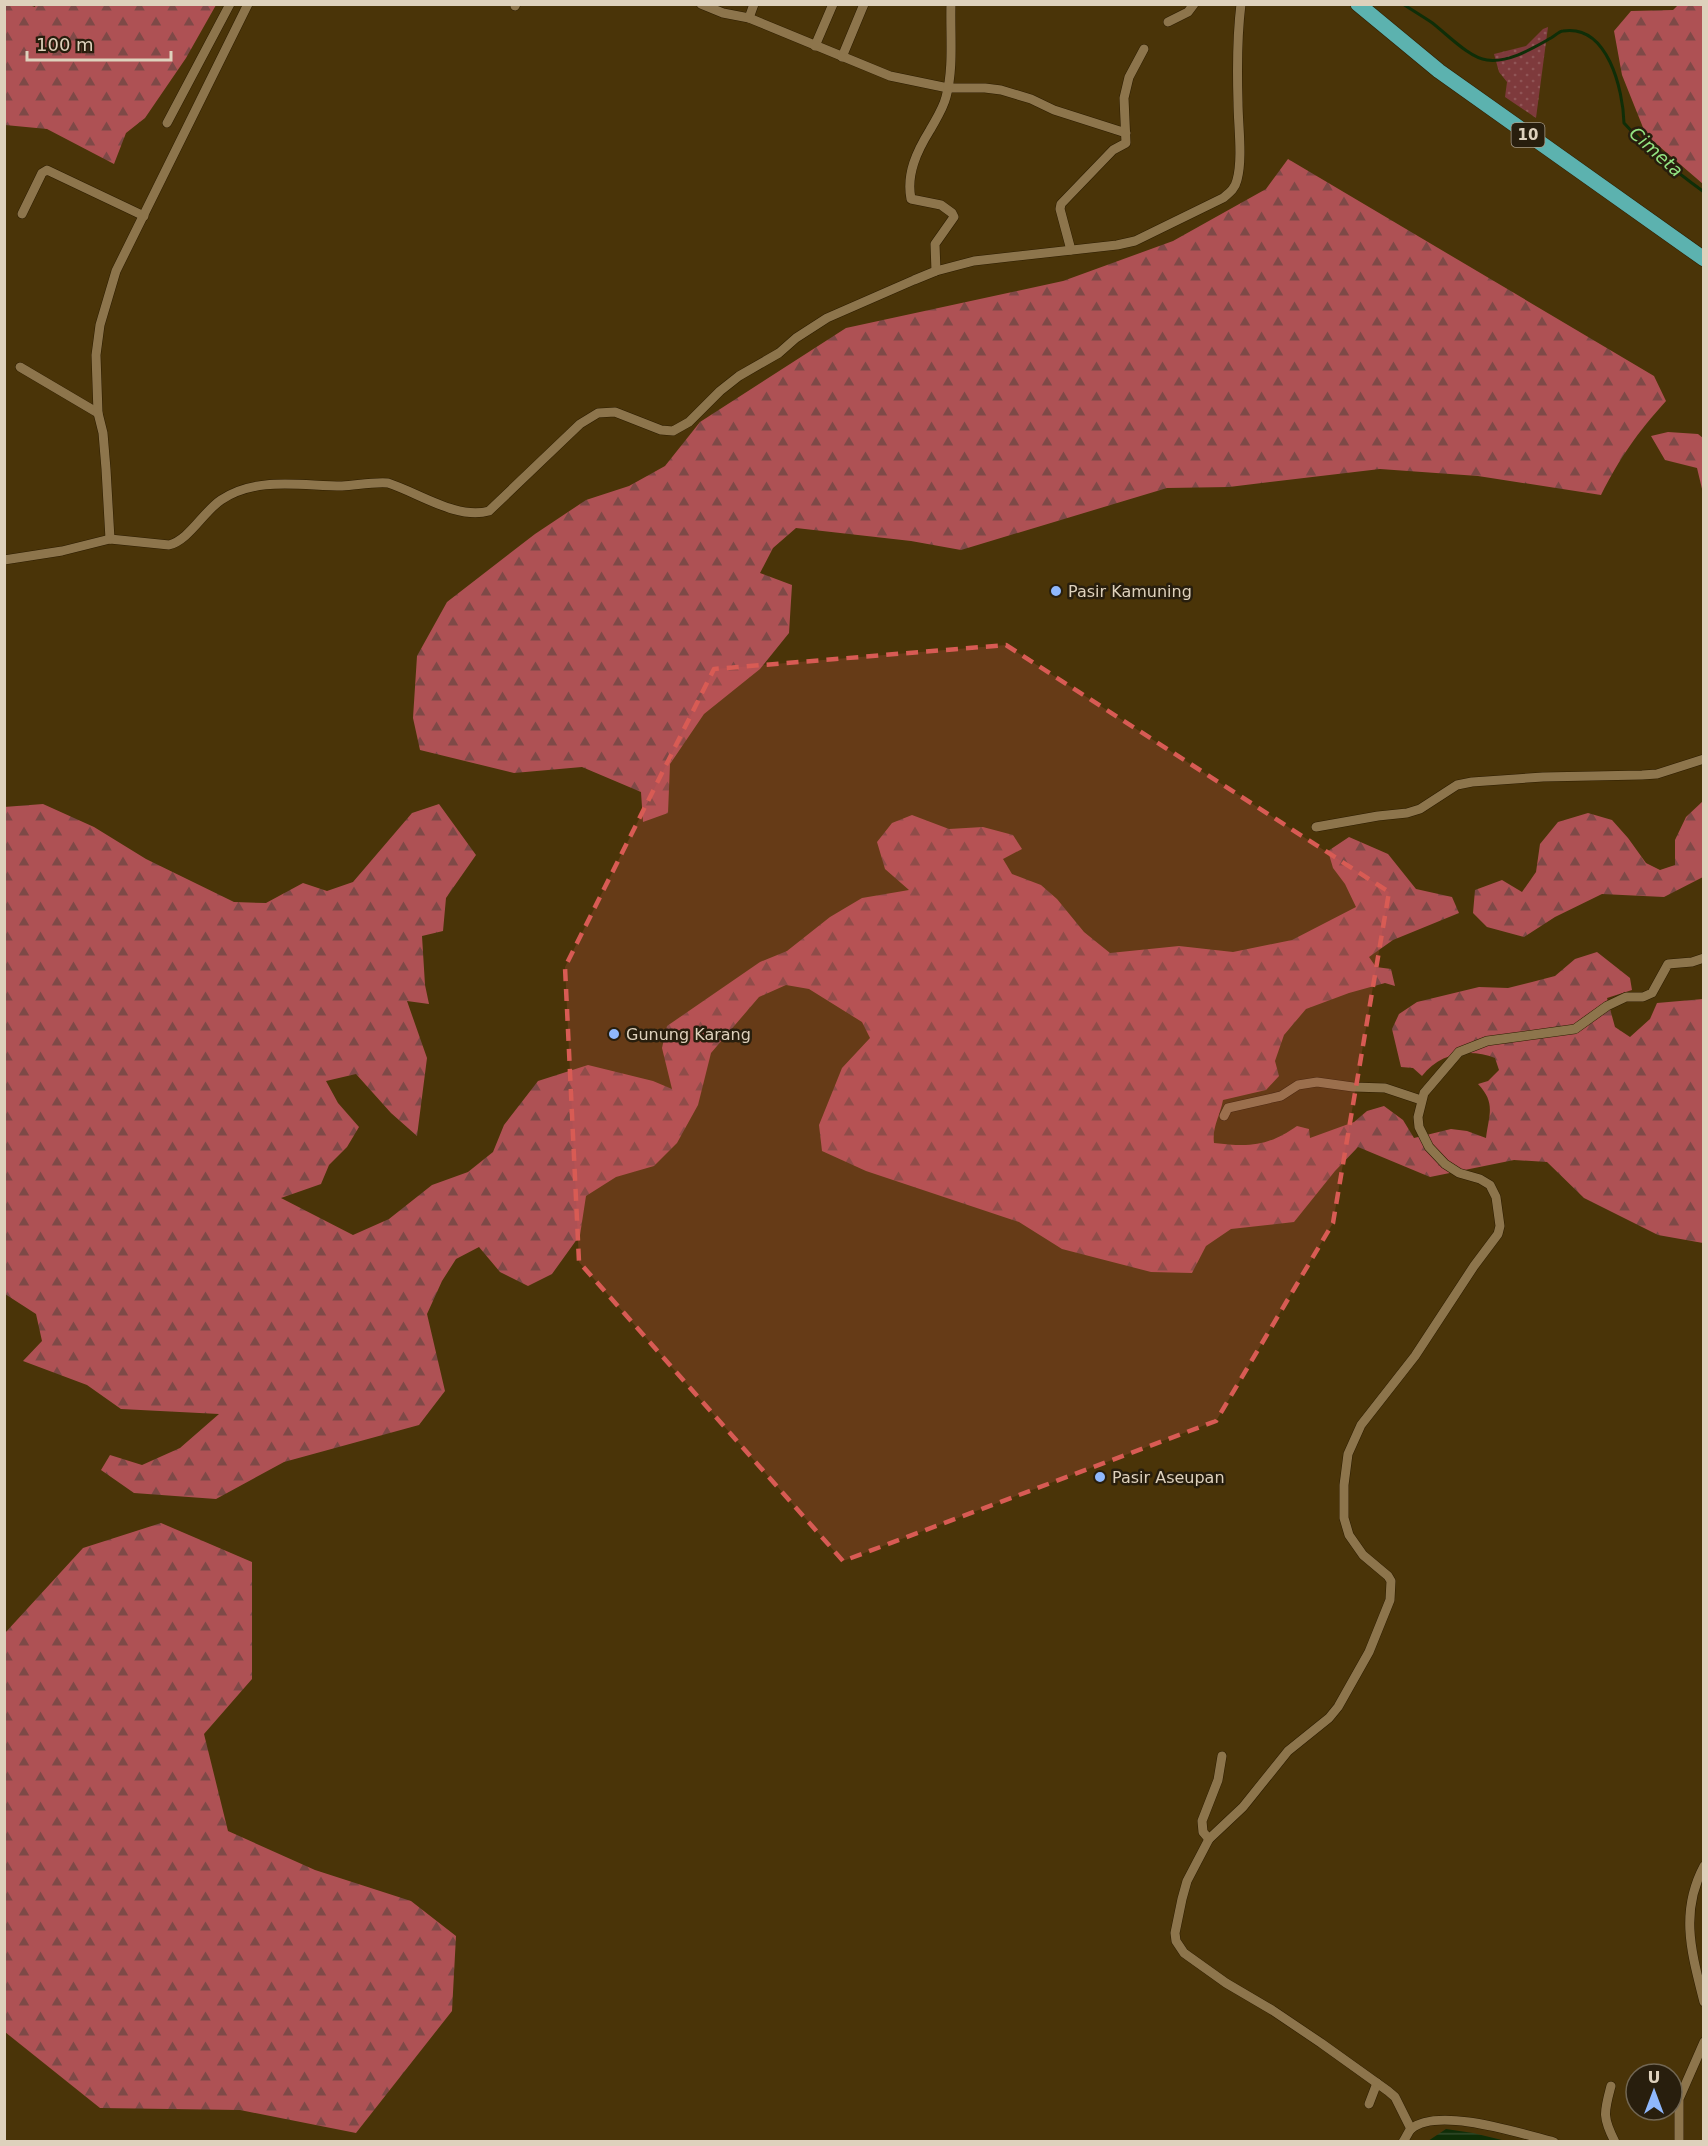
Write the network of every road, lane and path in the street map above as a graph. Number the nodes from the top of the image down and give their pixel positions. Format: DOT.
graph roads {
  1 [pos="230,4"];
  2 [pos="248,4"];
  3 [pos="701,4"];
  4 [pos="754,4"];
  5 [pos="833,4"];
  6 [pos="864,4"];
  7 [pos="951,4"];
  8 [pos="1194,4"];
  9 [pos="1241,4"];
  10 [pos="1358,4"];
  11 [pos="748,18"];
  12 [pos="1168,22"];
  13 [pos="815,46"];
  14 [pos="1144,49"];
  15 [pos="842,57"];
  16 [pos="948,88"];
  17 [pos="167,123"];
  18 [pos="1126,133"];
  19 [pos="22,214"];
  20 [pos="144,216"];
  21 [pos="1071,250"];
  22 [pos="1704,259"];
  23 [pos="936,271"];
  24 [pos="20,368"];
  25 [pos="98,413"];
  26 [pos="110,539"];
  27 [pos="4,560"];
  28 [pos="1704,759"];
  29 [pos="1316,827"];
  30 [pos="1704,958"];
  31 [pos="1421,1100"];
  32 [pos="1224,1116"];
  33 [pos="1222,1756"];
  34 [pos="1209,1839"];
  35 [pos="1704,1866"];
  36 [pos="1704,2002"];
  37 [pos="1704,2042"];
  38 [pos="1377,2083"];
  39 [pos="1611,2086"];
  40 [pos="1369,2104"];
  41 [pos="1411,2129"];
  42 [pos="1403,2142"];
  43 [pos="1554,2142"];
  44 [pos="1615,2142"];
  45 [pos="1679,2142"];
  1 -- 17 [label="street"];
  2 -- 20 [label="street"];
  3 -- 11 [label="street"];
  4 -- 11 [label="street"];
  5 -- 13 [label="street"];
  6 -- 15 [label="street"];
  7 -- 16 [label="street"];
  8 -- 12 [label="street"];
  9 -- 21 [label="street"];
  10 -- 22 [label="highway, 10"];
  11 -- 13 [label="street"];
  13 -- 15 [label="street"];
  14 -- 18 [label="street"];
  15 -- 16 [label="street"];
  16 -- 18 [label="street"];
  16 -- 23 [label="street"];
  18 -- 21 [label="street"];
  19 -- 20 [label="street"];
  20 -- 25 [label="street"];
  21 -- 23 [label="street"];
  23 -- 26 [label="street"];
  24 -- 25 [label="street"];
  25 -- 26 [label="street"];
  26 -- 27 [label="street"];
  28 -- 29 [label="street"];
  30 -- 31 [label="street"];
  31 -- 32 [label="street"];
  31 -- 34 [label="street"];
  33 -- 34 [label="street"];
  34 -- 38 [label="street"];
  35 -- 36 [label="street"];
  37 -- 45 [label="street"];
  38 -- 40 [label="street"];
  38 -- 41 [label="street"];
  39 -- 44 [label="street"];
  41 -- 42 [label="street"];
  41 -- 43 [label="street"];
}
